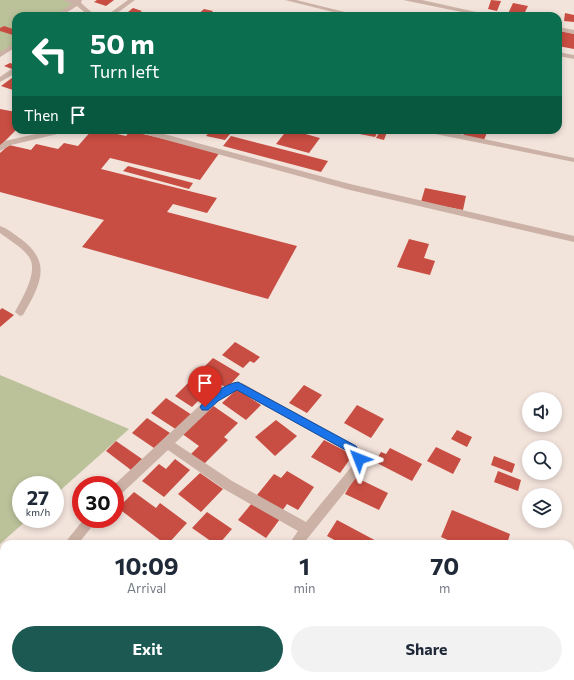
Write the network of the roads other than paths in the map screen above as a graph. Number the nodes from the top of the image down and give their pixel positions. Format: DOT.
graph roads {
  1 [pos="66,0"];
  2 [pos="132,0"];
  3 [pos="288,0"];
  4 [pos="406,0"];
  5 [pos="418,1"];
  6 [pos="80,2"];
  7 [pos="64,12"];
  8 [pos="89,12"];
  9 [pos="115,12"];
  10 [pos="340,12"];
  11 [pos="472,12"];
  12 [pos="562,30"];
  13 [pos="574,32"];
  14 [pos="12,46"];
  15 [pos="0,54"];
  16 [pos="562,55"];
  17 [pos="574,57"];
  18 [pos="12,72"];
  19 [pos="0,80"];
  20 [pos="46,134"];
  21 [pos="155,134"];
  22 [pos="462,134"];
  23 [pos="0,149"];
  24 [pos="574,160"];
  25 [pos="0,228"];
  26 [pos="574,239"];
  27 [pos="20,312"];
  28 [pos="167,443"];
  29 [pos="124,484"];
  30 [pos="85,528"];
  31 [pos="307,529"];
  32 [pos="75,540"];
  33 [pos="298,540"];
  1 -- 6 [label="street"];
  2 -- 9 [label="street"];
  3 -- 10 [label="street"];
  4 -- 5 [label="street"];
  5 -- 11 [label="street"];
  6 -- 7 [label="street"];
  6 -- 8 [label="street"];
  12 -- 13 [label="street"];
  14 -- 15 [label="street"];
  16 -- 17 [label="street"];
  18 -- 19 [label="street"];
  20 -- 23 [label="street"];
  21 -- 26 [label="street"];
  22 -- 24 [label="street"];
  25 -- 27 [label="street"];
  28 -- 29 [label="street"];
  28 -- 31 [label="street"];
  28 -- 31 [label="street"];
  30 -- 32 [label="street"];
  31 -- 33 [label="street"];
}
